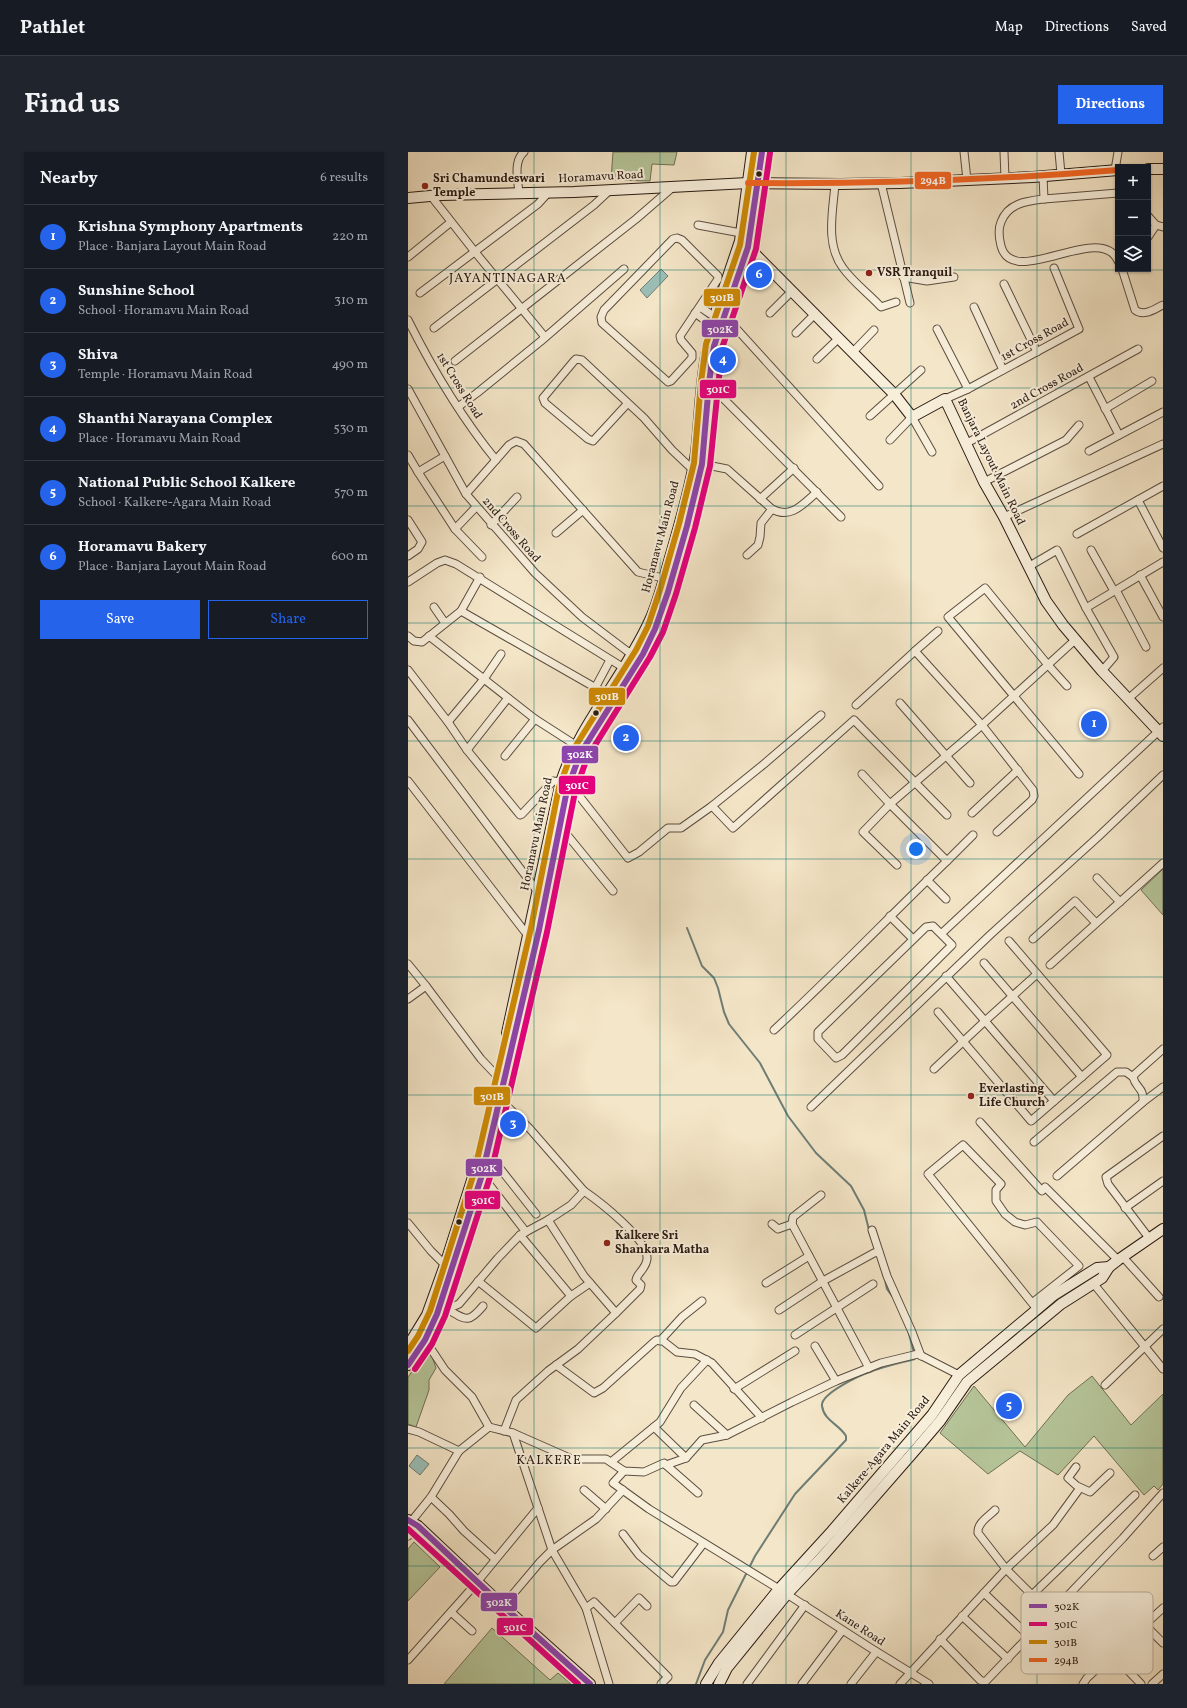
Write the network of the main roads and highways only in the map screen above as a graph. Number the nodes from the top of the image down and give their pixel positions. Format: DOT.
graph roads {
  1 [pos="752,152"];
  2 [pos="762,152"];
  3 [pos="1151,169"];
  4 [pos="1163,169"];
  5 [pos="1115,170"];
  6 [pos="753,183"];
  7 [pos="408,198"];
  8 [pos="748,247"];
  9 [pos="717,320"];
  10 [pos="705,381"];
  11 [pos="667,579"];
  12 [pos="612,696"];
  13 [pos="1162,732"];
  14 [pos="565,782"];
  15 [pos="533,937"];
  16 [pos="501,1078"];
  17 [pos="484,1150"];
  18 [pos="479,1172"];
  19 [pos="1163,1228"];
  20 [pos="1109,1267"];
  21 [pos="432,1314"];
  22 [pos="408,1346"];
  23 [pos="408,1365"];
  24 [pos="959,1375"];
  25 [pos="967,1382"];
  26 [pos="412,1527"];
  27 [pos="475,1585"];
  28 [pos="783,1592"];
  29 [pos="580,1684"];
  30 [pos="590,1684"];
  31 [pos="706,1684"];
  32 [pos="719,1684"];
  1 -- 6 [label="main road, Horamavu Main Road"];
  2 -- 6 [label="main road, Horamavu Main Road"];
  3 -- 4 [label="main road"];
  5 -- 6 [label="main road, Horamavu Road"];
  6 -- 7 [label="main road, Horamavu Road"];
  6 -- 8 [label="main road, Horamavu Main Road"];
  6 -- 9 [label="main road, Horamavu Main Road"];
  8 -- 9 [label="main road, Horamavu Main Road"];
  8 -- 13 [label="main road, Banjara Layout Main Road"];
  9 -- 10 [label="main road, Horamavu Main Road"];
  9 -- 10 [label="main road, Horamavu Main Road"];
  10 -- 11 [label="main road, Horamavu Main Road"];
  10 -- 11 [label="main road, Horamavu Main Road"];
  11 -- 12 [label="main road, Horamavu Main Road"];
  11 -- 12 [label="main road, Horamavu Main Road"];
  12 -- 14 [label="main road, Horamavu Main Road"];
  12 -- 14 [label="main road, Horamavu Main Road"];
  14 -- 15 [label="main road, Horamavu Main Road"];
  14 -- 15 [label="main road, Horamavu Main Road"];
  15 -- 16 [label="main road, Horamavu Main Road"];
  16 -- 17 [label="main road, Horamavu Main Road"];
  16 -- 17 [label="main road, Horamavu Main Road"];
  17 -- 18 [label="main road, Horamavu Main Road"];
  18 -- 21 [label="main road, Horamavu Main Road"];
  18 -- 21 [label="main road, Horamavu Main Road"];
  19 -- 20 [label="main road, Kalkere-Agara Main Road"];
  20 -- 24 [label="main road, Kalkere-Agara Main Road"];
  20 -- 25 [label="main road, Kalkere-Agara Main Road"];
  21 -- 22 [label="main road, Horamavu Main Road"];
  21 -- 23 [label="main road, Horamavu Main Road"];
  24 -- 25 [label="main road"];
  24 -- 28 [label="main road, Kalkere-Agara Main Road"];
  25 -- 28 [label="main road, Kalkere-Agara Main Road"];
  26 -- 27 [label="main road"];
  27 -- 29 [label="main road"];
  27 -- 30 [label="main road"];
  28 -- 31 [label="main road, Kalkere-Agara Main Road"];
  28 -- 32 [label="main road, Kalkere-Agara Main Road"];
}
